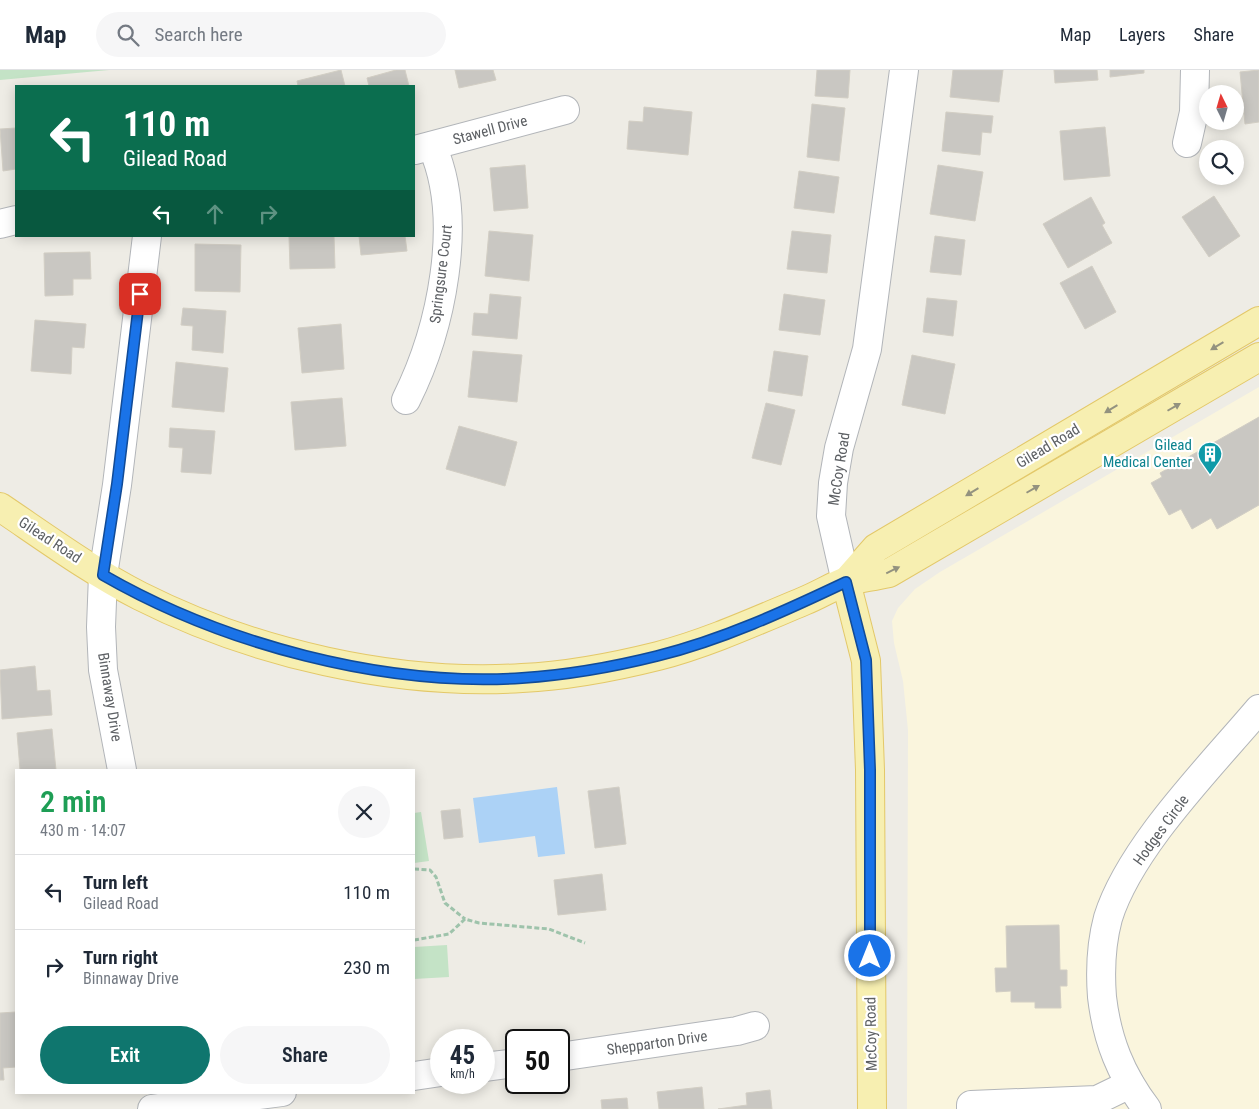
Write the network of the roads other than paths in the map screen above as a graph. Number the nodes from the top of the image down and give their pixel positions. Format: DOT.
graph roads {
  1 [pos="904,70"];
  2 [pos="1195,70"];
  3 [pos="565,110"];
  4 [pos="1187,143"];
  5 [pos="423,148"];
  6 [pos="15,220"];
  7 [pos="0,224"];
  8 [pos="147,237"];
  9 [pos="1259,321"];
  10 [pos="1259,357"];
  11 [pos="406,400"];
  12 [pos="0,507"];
  13 [pos="103,575"];
  14 [pos="846,582"];
  15 [pos="1259,709"];
  16 [pos="122,769"];
  17 [pos="755,1026"];
  18 [pos="570,1055"];
  19 [pos="430,1074"];
  20 [pos="415,1076"];
  21 [pos="1130,1084"];
  22 [pos="262,1094"];
  23 [pos="164,1104"];
  24 [pos="1095,1105"];
  25 [pos="971,1107"];
  26 [pos="872,1109"];
  27 [pos="1146,1109"];
  1 -- 14 [label="street, McCoy Road"];
  2 -- 4 [label="street"];
  3 -- 5 [label="street, Stawell Drive"];
  5 -- 11 [label="street, Springsure Court"];
  6 -- 7 [label="street"];
  8 -- 13 [label="street, Binnaway Drive"];
  9 -- 14 [label="main road, Gilead Road, one-way"];
  14 -- 10 [label="main road, Gilead Road, one-way"];
  12 -- 13 [label="main road, Gilead Road"];
  13 -- 14 [label="main road, Gilead Road"];
  13 -- 16 [label="street, Binnaway Drive"];
  14 -- 26 [label="main road, McCoy Road"];
  15 -- 21 [label="street, Hodges Circle"];
  17 -- 18 [label="street, Shepparton Drive"];
  19 -- 20 [label="street"];
  21 -- 24 [label="street"];
  21 -- 27 [label="street, Hodges Circle"];
  22 -- 23 [label="street"];
  24 -- 25 [label="street"];
}
